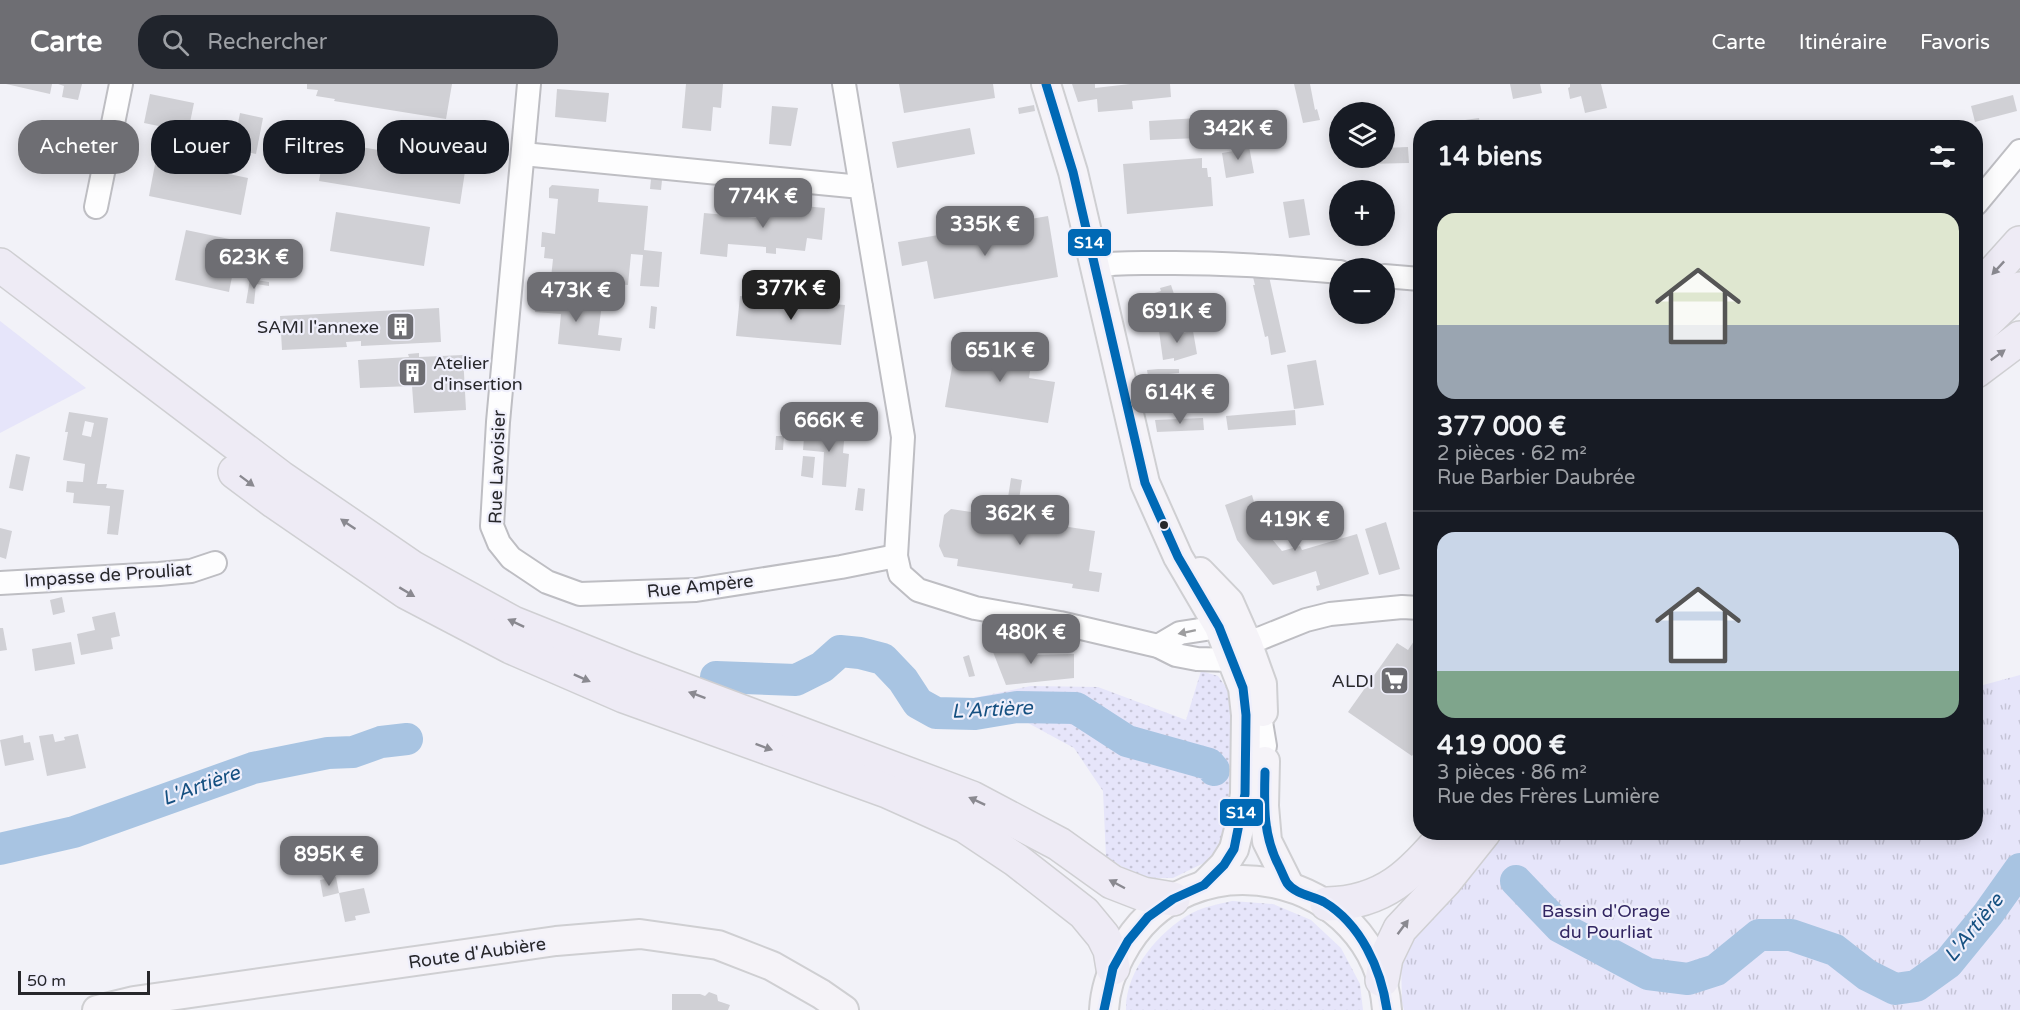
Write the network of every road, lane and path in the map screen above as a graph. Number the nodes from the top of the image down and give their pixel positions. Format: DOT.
graph roads {
  1 [pos="121,84"];
  2 [pos="529,84"];
  3 [pos="844,84"];
  4 [pos="1046,84"];
  5 [pos="1055,84"];
  6 [pos="2020,151"];
  7 [pos="523,154"];
  8 [pos="861,187"];
  9 [pos="1983,196"];
  10 [pos="96,207"];
  11 [pos="2020,243"];
  12 [pos="0,265"];
  13 [pos="1099,265"];
  14 [pos="1329,271"];
  15 [pos="1395,277"];
  16 [pos="1413,278"];
  17 [pos="1983,284"];
  18 [pos="2020,289"];
  19 [pos="0,293"];
  20 [pos="1983,325"];
  21 [pos="2020,338"];
  22 [pos="1983,366"];
  23 [pos="896,556"];
  24 [pos="511,558"];
  25 [pos="215,563"];
  26 [pos="0,583"];
  27 [pos="1413,608"];
  28 [pos="1219,627"];
  29 [pos="1158,646"];
  30 [pos="1240,650"];
  31 [pos="1440,840"];
  32 [pos="1478,840"];
  33 [pos="1204,885"];
  34 [pos="1289,885"];
  35 [pos="1173,899"];
  36 [pos="1327,904"];
  37 [pos="1113,968"];
  38 [pos="1385,995"];
  39 [pos="1103,1009"];
  40 [pos="97,1010"];
  41 [pos="844,1010"];
  1 -- 10 [label="street"];
  2 -- 7 [label="street, Rue Lavoisier"];
  3 -- 8 [label="street"];
  4 -- 13 [label="main road"];
  5 -- 13 [label="main road"];
  6 -- 9 [label="street"];
  7 -- 8 [label="street"];
  7 -- 24 [label="street, Rue Lavoisier"];
  8 -- 23 [label="street"];
  11 -- 17 [label="highway, one-way"];
  35 -- 12 [label="highway, one-way"];
  13 -- 14 [label="street"];
  13 -- 28 [label="main road"];
  13 -- 30 [label="main road"];
  15 -- 16 [label="street"];
  18 -- 20 [label="highway"];
  19 -- 37 [label="highway, one-way"];
  22 -- 21 [label="highway, one-way"];
  23 -- 24 [label="street, Rue Ampère"];
  23 -- 29 [label="street"];
  25 -- 26 [label="street, Impasse de Prouliat"];
  27 -- 30 [label="street"];
  28 -- 29 [label="street, one-way"];
  28 -- 30 [label="main road"];
  29 -- 30 [label="street"];
  30 -- 33 [label="main road"];
  30 -- 34 [label="main road"];
  31 -- 36 [label="highway"];
  38 -- 32 [label="highway, one-way"];
  33 -- 34 [label="main road"];
  33 -- 35 [label="main road"];
  34 -- 36 [label="main road"];
  35 -- 37 [label="main road"];
  36 -- 38 [label="main road"];
  37 -- 39 [label="main road"];
  40 -- 41 [label="main road, Route d'Aubière"];
}
